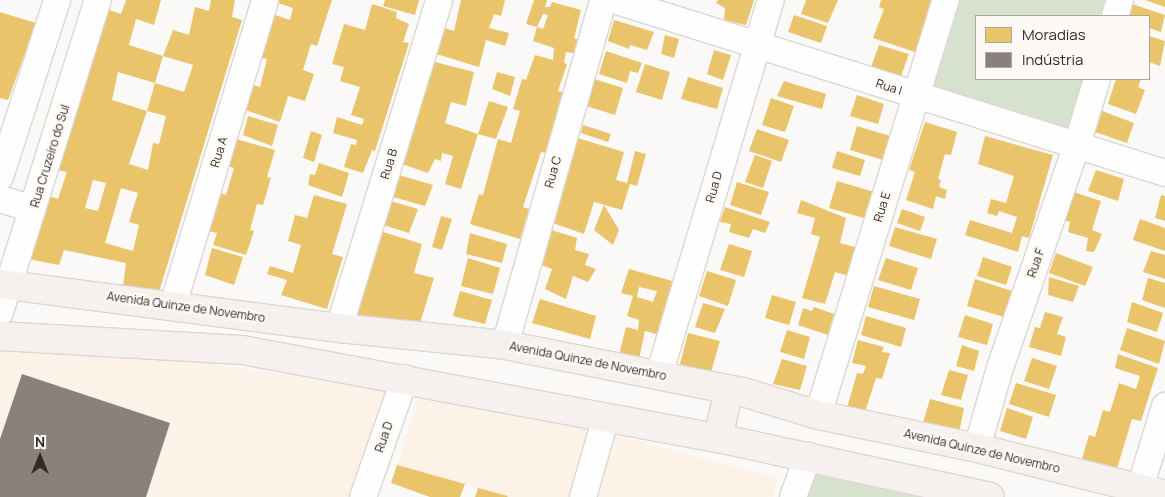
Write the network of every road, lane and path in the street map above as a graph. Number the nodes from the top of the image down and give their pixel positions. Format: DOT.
graph roads {
  1 [pos="57,0"];
  2 [pos="98,0"];
  3 [pos="265,0"];
  4 [pos="439,0"];
  5 [pos="603,0"];
  6 [pos="614,0"];
  7 [pos="771,0"];
  8 [pos="946,0"];
  9 [pos="1120,0"];
  10 [pos="1115,15"];
  11 [pos="757,44"];
  12 [pos="1097,80"];
  13 [pos="916,96"];
  14 [pos="1077,145"];
  15 [pos="1165,173"];
  16 [pos="0,178"];
  17 [pos="0,199"];
  18 [pos="33,209"];
  19 [pos="5,284"];
  20 [pos="183,306"];
  21 [pos="0,312"];
  22 [pos="339,328"];
  23 [pos="0,336"];
  24 [pos="505,345"];
  25 [pos="192,347"];
  26 [pos="659,375"];
  27 [pos="405,378"];
  28 [pos="729,389"];
  29 [pos="1165,406"];
  30 [pos="818,415"];
  31 [pos="606,416"];
  32 [pos="718,438"];
  33 [pos="977,448"];
  34 [pos="808,456"];
  35 [pos="1153,491"];
  36 [pos="980,496"];
  37 [pos="363,497"];
  38 [pos="583,497"];
  39 [pos="793,497"];
  1 -- 16 [label="street"];
  2 -- 18 [label="street, Rua Cruzeiro do Sul"];
  3 -- 20 [label="street, Rua A"];
  4 -- 22 [label="street, Rua B"];
  5 -- 24 [label="street, Rua C"];
  6 -- 11 [label="street, Rua I"];
  7 -- 11 [label="street, Rua D"];
  8 -- 13 [label="street, Rua E"];
  9 -- 10 [label="street"];
  11 -- 13 [label="street, Rua I"];
  11 -- 26 [label="street, Rua D"];
  12 -- 14 [label="street, Rua F"];
  13 -- 14 [label="street, Rua I"];
  13 -- 30 [label="street, Rua E"];
  14 -- 15 [label="street, Rua I"];
  14 -- 33 [label="street, Rua F"];
  17 -- 18 [label="street"];
  18 -- 19 [label="street, Rua Cruzeiro do Sul"];
  19 -- 20 [label="main road, Avenida Quinze de Novembro"];
  19 -- 21 [label="street, Rua Cruzeiro do Sul"];
  20 -- 22 [label="main road, Avenida Quinze de Novembro"];
  20 -- 25 [label="main road"];
  22 -- 24 [label="main road, Avenida Quinze de Novembro"];
  23 -- 25 [label="main road"];
  24 -- 26 [label="main road, Avenida Quinze de Novembro"];
  25 -- 27 [label="main road"];
  26 -- 28 [label="main road, Avenida Quinze de Novembro"];
  27 -- 31 [label="main road"];
  27 -- 37 [label="street, Rua D"];
  28 -- 30 [label="main road, Avenida Quinze de Novembro"];
  28 -- 32 [label="main road"];
  29 -- 35 [label="street"];
  30 -- 33 [label="main road, Avenida Quinze de Novembro"];
  31 -- 32 [label="main road"];
  31 -- 38 [label="street"];
  32 -- 34 [label="main road"];
  33 -- 35 [label="main road, Avenida Quinze de Novembro"];
  34 -- 36 [label="main road"];
  34 -- 39 [label="street"];
}
